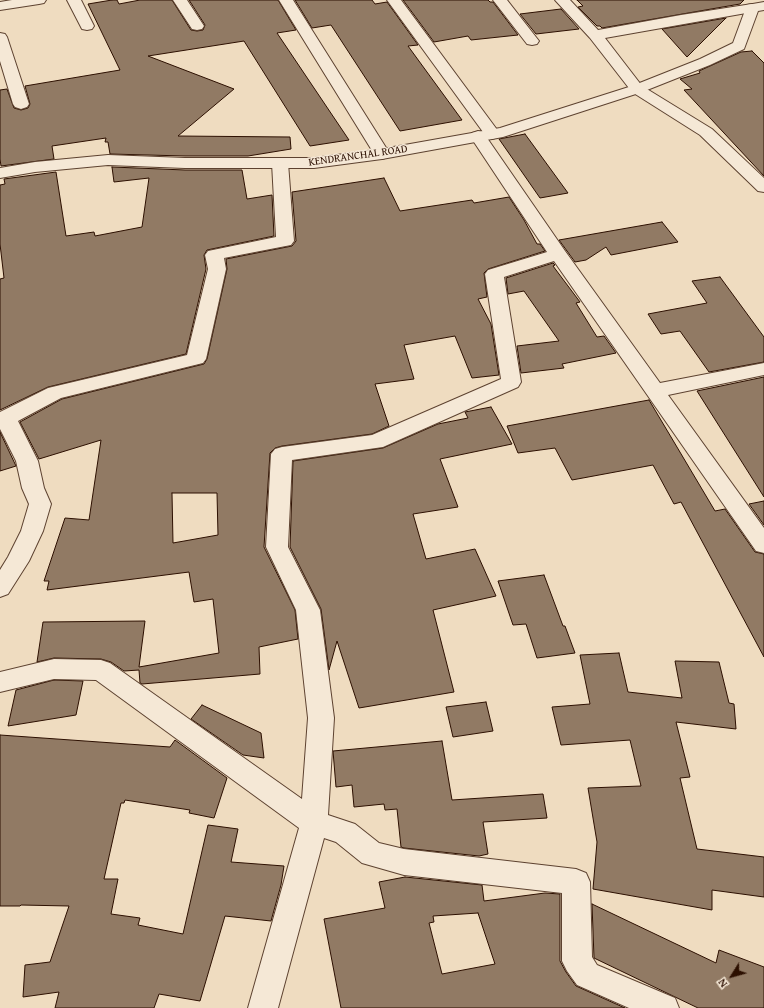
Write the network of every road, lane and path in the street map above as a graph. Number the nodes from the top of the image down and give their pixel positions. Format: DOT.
graph roads {
  1 [pos="39,0"];
  2 [pos="74,0"];
  3 [pos="180,0"];
  4 [pos="286,0"];
  5 [pos="394,0"];
  6 [pos="500,0"];
  7 [pos="562,0"];
  8 [pos="0,6"];
  9 [pos="758,7"];
  10 [pos="87,26"];
  11 [pos="197,26"];
  12 [pos="595,36"];
  13 [pos="0,37"];
  14 [pos="532,41"];
  15 [pos="637,89"];
  16 [pos="21,104"];
  17 [pos="485,135"];
  18 [pos="382,154"];
  19 [pos="280,163"];
  20 [pos="0,173"];
  21 [pos="764,187"];
  22 [pos="558,254"];
  23 [pos="764,369"];
  24 [pos="654,391"];
  25 [pos="3,420"];
  26 [pos="764,545"];
  27 [pos="0,588"];
  28 [pos="0,682"];
  29 [pos="314,822"];
  30 [pos="263,1008"];
  31 [pos="664,1008"];
  1 -- 8 [label="street"];
  2 -- 10 [label="street"];
  3 -- 11 [label="street"];
  4 -- 18 [label="street"];
  5 -- 17 [label="street"];
  6 -- 14 [label="street"];
  7 -- 12 [label="street"];
  9 -- 12 [label="street"];
  9 -- 15 [label="street, KENDRANCHAL ROAD"];
  12 -- 15 [label="street"];
  13 -- 16 [label="street"];
  15 -- 17 [label="street, KENDRANCHAL ROAD"];
  15 -- 21 [label="street"];
  17 -- 18 [label="street, KENDRANCHAL ROAD"];
  17 -- 22 [label="street"];
  18 -- 19 [label="street, KENDRANCHAL ROAD"];
  19 -- 20 [label="street, KENDRANCHAL ROAD"];
  19 -- 25 [label="street"];
  22 -- 24 [label="street"];
  22 -- 29 [label="street"];
  23 -- 24 [label="street"];
  24 -- 26 [label="street"];
  25 -- 27 [label="street"];
  28 -- 29 [label="street"];
  29 -- 30 [label="street"];
  29 -- 31 [label="street"];
}
